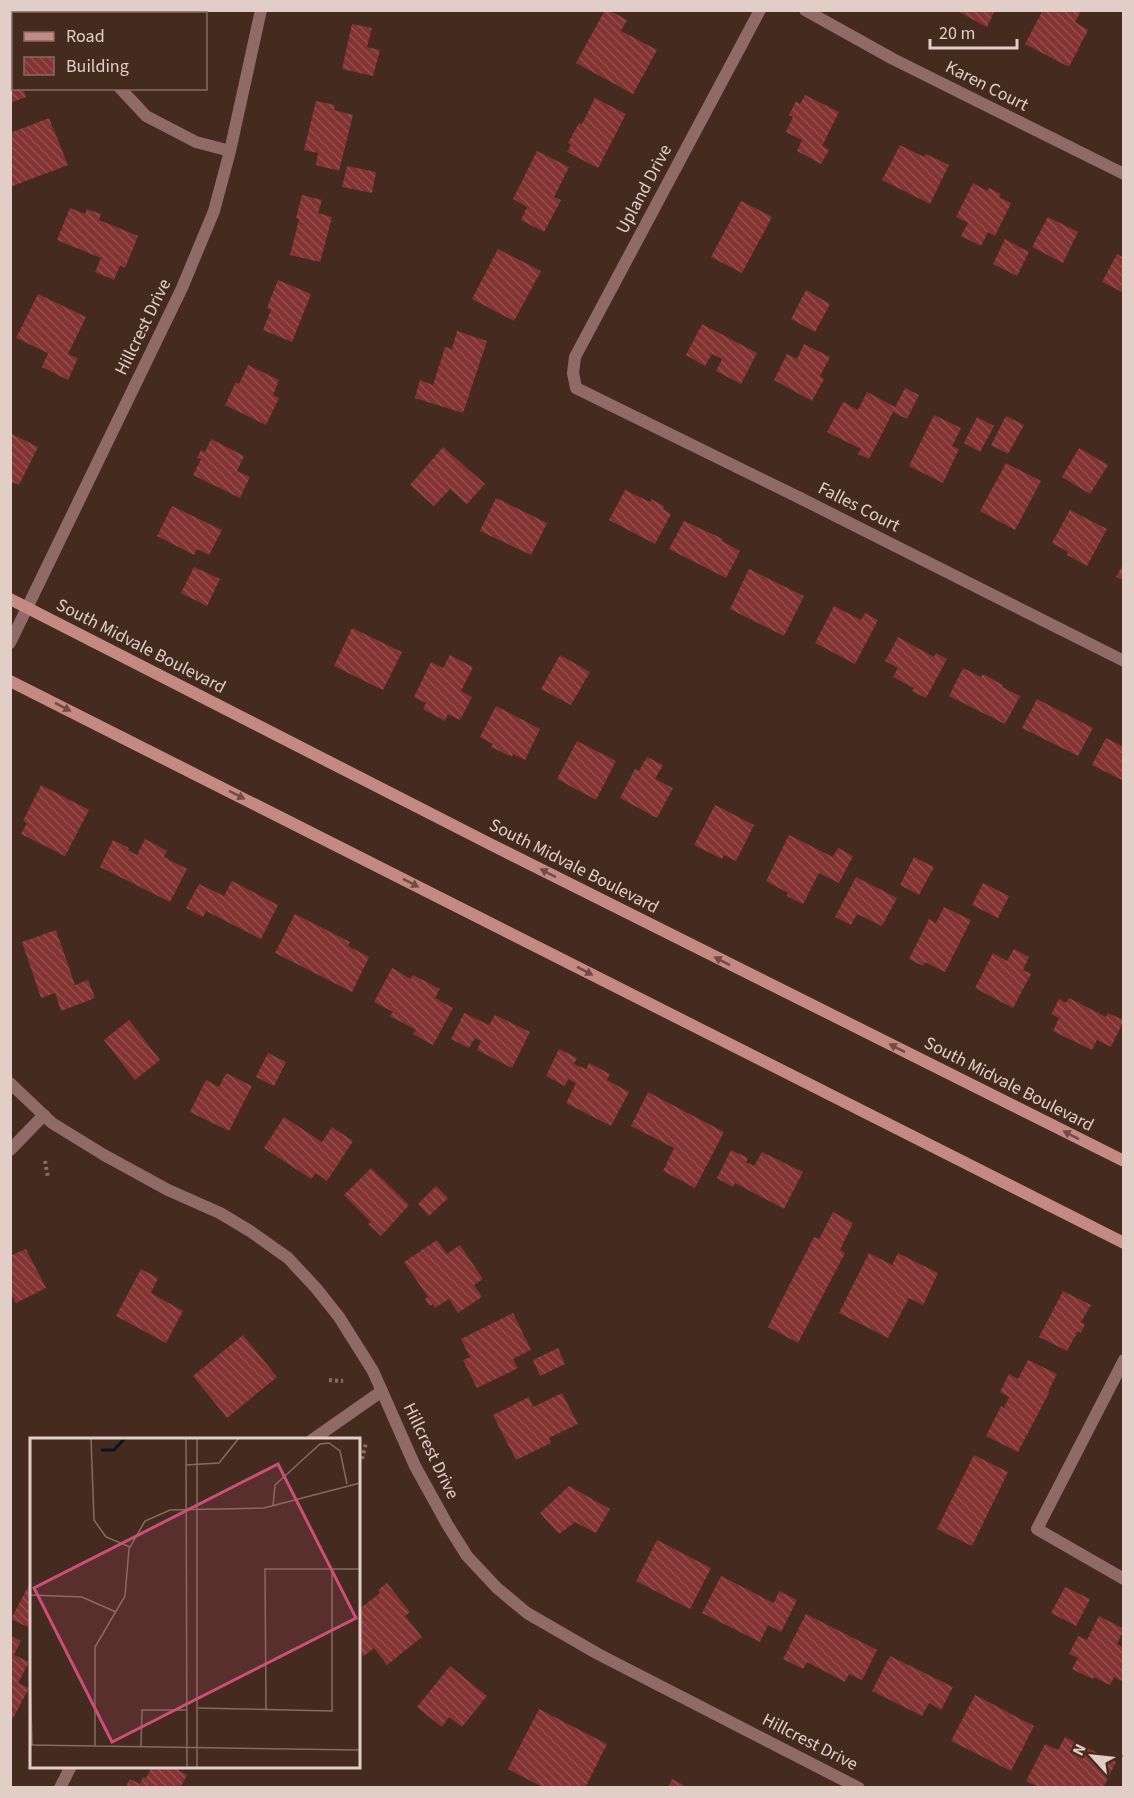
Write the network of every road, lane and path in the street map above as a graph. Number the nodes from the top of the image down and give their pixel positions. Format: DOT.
graph roads {
  1 [pos="261,10"];
  2 [pos="760,10"];
  3 [pos="805,10"];
  4 [pos="122,90"];
  5 [pos="230,151"];
  6 [pos="1124,174"];
  7 [pos="576,388"];
  8 [pos="10,599"];
  9 [pos="27,607"];
  10 [pos="10,643"];
  11 [pos="1124,661"];
  12 [pos="10,681"];
  13 [pos="10,1083"];
  14 [pos="44,1116"];
  15 [pos="10,1150"];
  16 [pos="45,1161"];
  17 [pos="1124,1161"];
  18 [pos="48,1178"];
  19 [pos="1124,1243"];
  20 [pos="1124,1360"];
  21 [pos="329,1380"];
  22 [pos="343,1381"];
  23 [pos="382,1391"];
  24 [pos="315,1438"];
  25 [pos="366,1443"];
  26 [pos="362,1459"];
  27 [pos="1124,1579"];
  28 [pos="70,1768"];
  29 [pos="60,1788"];
  30 [pos="859,1788"];
  1 -- 5 [label="street, Hillcrest Drive"];
  2 -- 7 [label="street, Upland Drive"];
  3 -- 6 [label="street, Karen Court"];
  4 -- 5 [label="street"];
  5 -- 9 [label="street, Hillcrest Drive"];
  7 -- 11 [label="street, Falles Court"];
  8 -- 9 [label="main road, South Midvale Boulevard"];
  9 -- 10 [label="street, Hillcrest Drive"];
  17 -- 9 [label="main road, South Midvale Boulevard, one-way"];
  12 -- 19 [label="main road, one-way"];
  13 -- 14 [label="street, Hillcrest Drive"];
  14 -- 15 [label="street"];
  14 -- 23 [label="street, Hillcrest Drive"];
  16 -- 18 [label="path"];
  20 -- 27 [label="street"];
  21 -- 22 [label="path"];
  23 -- 24 [label="street"];
  23 -- 30 [label="street, Hillcrest Drive"];
  25 -- 26 [label="path"];
  28 -- 29 [label="street"];
}
